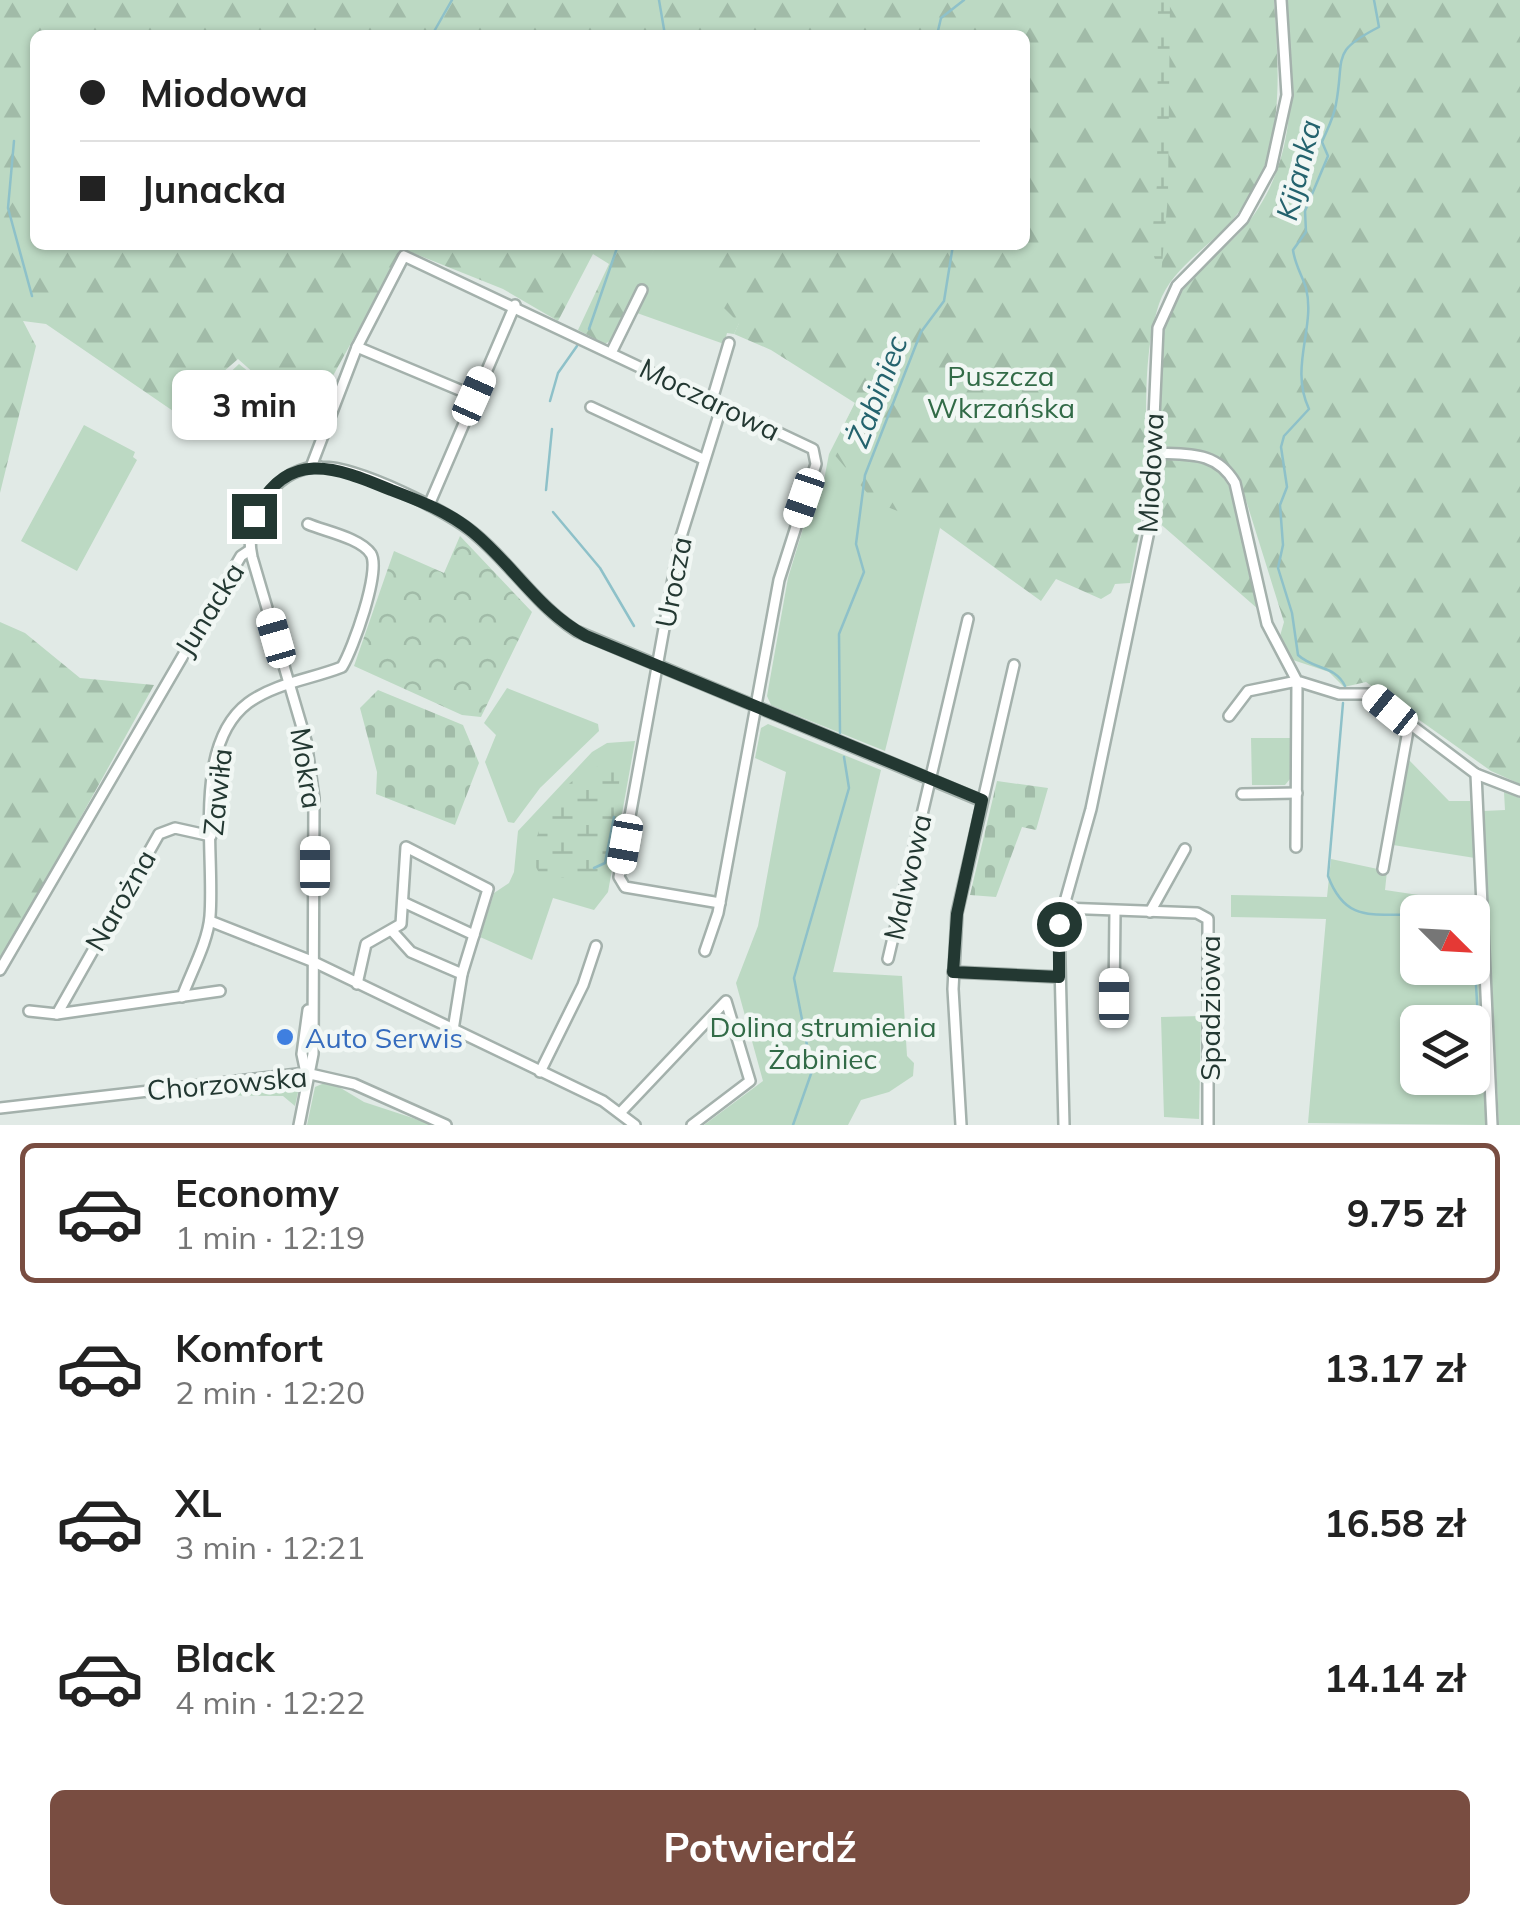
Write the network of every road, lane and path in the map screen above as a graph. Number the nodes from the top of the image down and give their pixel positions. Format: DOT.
graph roads {
  1 [pos="1281,0"];
  2 [pos="642,290"];
  3 [pos="515,305"];
  4 [pos="729,343"];
  5 [pos="358,348"];
  6 [pos="612,352"];
  7 [pos="474,396"];
  8 [pos="717,403"];
  9 [pos="592,407"];
  10 [pos="1152,453"];
  11 [pos="703,459"];
  12 [pos="311,467"];
  13 [pos="430,505"];
  14 [pos="308,524"];
  15 [pos="250,550"];
  16 [pos="968,619"];
  17 [pos="1014,664"];
  18 [pos="656,667"];
  19 [pos="1297,680"];
  20 [pos="289,684"];
  21 [pos="757,708"];
  22 [pos="1229,716"];
  23 [pos="1409,725"];
  24 [pos="1476,774"];
  25 [pos="930,780"];
  26 [pos="1520,791"];
  27 [pos="1297,793"];
  28 [pos="1242,794"];
  29 [pos="982,800"];
  30 [pos="211,836"];
  31 [pos="1296,847"];
  32 [pos="1185,849"];
  33 [pos="1382,869"];
  34 [pos="404,902"];
  35 [pos="720,902"];
  36 [pos="1062,908"];
  37 [pos="1114,911"];
  38 [pos="1150,912"];
  39 [pos="210,921"];
  40 [pos="393,932"];
  41 [pos="474,935"];
  42 [pos="596,946"];
  43 [pos="705,951"];
  44 [pos="888,959"];
  45 [pos="314,962"];
  46 [pos="0,970"];
  47 [pos="953,972"];
  48 [pos="462,974"];
  49 [pos="1059,977"];
  50 [pos="357,984"];
  51 [pos="220,990"];
  52 [pos="734,992"];
  53 [pos="182,996"];
  54 [pos="1114,1001"];
  55 [pos="726,1002"];
  56 [pos="29,1011"];
  57 [pos="57,1014"];
  58 [pos="453,1030"];
  59 [pos="306,1072"];
  60 [pos="540,1072"];
  61 [pos="0,1108"];
  62 [pos="620,1113"];
  63 [pos="299,1125"];
  64 [pos="446,1125"];
  65 [pos="634,1125"];
  66 [pos="692,1125"];
  67 [pos="961,1125"];
  68 [pos="1064,1125"];
  69 [pos="1208,1125"];
  70 [pos="1492,1125"];
  1 -- 10 [label="street, Miodowa"];
  2 -- 6 [label="street, Moczarowa"];
  3 -- 5 [label="street, Moczarowa"];
  3 -- 6 [label="street, Moczarowa"];
  3 -- 7 [label="street"];
  4 -- 8 [label="street, Urocza"];
  5 -- 7 [label="street"];
  5 -- 12 [label="street"];
  6 -- 8 [label="street, Moczarowa"];
  7 -- 13 [label="street"];
  8 -- 11 [label="street, Urocza"];
  8 -- 21 [label="street, Moczarowa"];
  9 -- 11 [label="street"];
  10 -- 19 [label="street"];
  10 -- 36 [label="street, Miodowa"];
  11 -- 18 [label="street, Urocza"];
  12 -- 13 [label="street"];
  12 -- 15 [label="street, Junacka"];
  13 -- 18 [label="street"];
  14 -- 20 [label="street, Zawiła"];
  15 -- 20 [label="street, Mokra"];
  15 -- 46 [label="street, Junacka"];
  16 -- 25 [label="street, Malwowa"];
  17 -- 29 [label="street"];
  18 -- 21 [label="street"];
  18 -- 35 [label="street, Urocza"];
  19 -- 22 [label="street"];
  19 -- 23 [label="street"];
  19 -- 27 [label="street"];
  20 -- 30 [label="street, Zawiła"];
  20 -- 45 [label="street, Mokra"];
  21 -- 25 [label="street"];
  21 -- 35 [label="street"];
  23 -- 24 [label="street"];
  23 -- 33 [label="street"];
  24 -- 26 [label="street"];
  24 -- 70 [label="street"];
  25 -- 29 [label="street"];
  25 -- 44 [label="street, Malwowa"];
  27 -- 28 [label="street"];
  27 -- 31 [label="street"];
  29 -- 47 [label="street"];
  30 -- 39 [label="street, Zawiła"];
  30 -- 57 [label="street, Narożna"];
  32 -- 38 [label="street"];
  34 -- 40 [label="street"];
  34 -- 41 [label="street"];
  34 -- 41 [label="street"];
  35 -- 43 [label="street"];
  36 -- 37 [label="street, Spadziowa"];
  36 -- 49 [label="street, Miodowa"];
  37 -- 38 [label="street, Spadziowa"];
  37 -- 54 [label="street"];
  38 -- 69 [label="street, Spadziowa"];
  39 -- 45 [label="street"];
  39 -- 53 [label="street, Zawiła"];
  40 -- 48 [label="street"];
  40 -- 50 [label="street"];
  41 -- 48 [label="street"];
  42 -- 60 [label="street"];
  45 -- 50 [label="street"];
  45 -- 59 [label="street, Mokra"];
  47 -- 49 [label="street"];
  47 -- 67 [label="street"];
  48 -- 58 [label="street"];
  49 -- 68 [label="street, Miodowa"];
  50 -- 58 [label="street"];
  51 -- 53 [label="street"];
  52 -- 55 [label="street"];
  53 -- 57 [label="street"];
  55 -- 62 [label="street"];
  55 -- 66 [label="street"];
  56 -- 57 [label="street"];
  58 -- 60 [label="street"];
  59 -- 61 [label="street, Chorzowska"];
  59 -- 63 [label="street, Mokra"];
  59 -- 64 [label="street, Chorzowska"];
  60 -- 62 [label="street"];
  62 -- 65 [label="street"];
}
